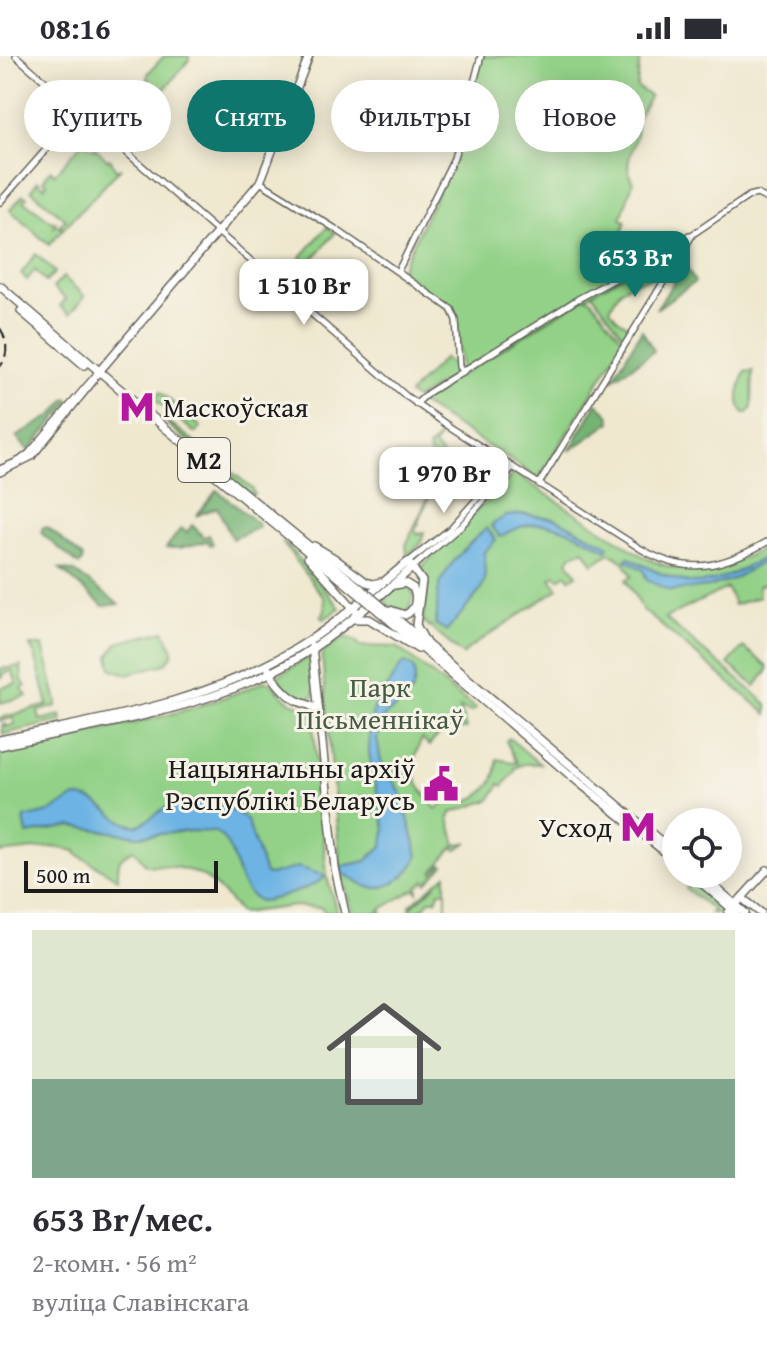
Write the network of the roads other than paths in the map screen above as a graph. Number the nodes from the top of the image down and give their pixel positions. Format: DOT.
graph roads {
  1 [pos="16,56"];
  2 [pos="309,56"];
  3 [pos="481,56"];
  4 [pos="43,80"];
  5 [pos="44,152"];
  6 [pos="125,152"];
  7 [pos="260,182"];
  8 [pos="767,199"];
  9 [pos="0,202"];
  10 [pos="217,232"];
  11 [pos="684,242"];
  12 [pos="398,271"];
  13 [pos="0,286"];
  14 [pos="0,293"];
  15 [pos="463,372"];
  16 [pos="98,374"];
  17 [pos="416,404"];
  18 [pos="510,466"];
  19 [pos="0,471"];
  20 [pos="539,484"];
  21 [pos="297,540"];
  22 [pos="767,542"];
  23 [pos="411,565"];
  24 [pos="387,579"];
  25 [pos="385,592"];
  26 [pos="378,605"];
  27 [pos="353,608"];
  28 [pos="362,611"];
  29 [pos="353,619"];
  30 [pos="426,643"];
  31 [pos="311,644"];
  32 [pos="273,661"];
  33 [pos="437,661"];
  34 [pos="270,672"];
  35 [pos="319,694"];
  36 [pos="191,700"];
  37 [pos="302,702"];
  38 [pos="320,715"];
  39 [pos="0,743"];
  40 [pos="662,842"];
  41 [pos="662,850"];
  42 [pos="767,870"];
  43 [pos="708,888"];
  44 [pos="713,888"];
  45 [pos="742,898"];
  46 [pos="734,910"];
  47 [pos="758,912"];
  48 [pos="345,913"];
  49 [pos="745,913"];
  1 -- 4 [label="street"];
  2 -- 7 [label="main road"];
  3 -- 12 [label="street"];
  5 -- 9 [label="street"];
  6 -- 10 [label="street"];
  7 -- 10 [label="main road"];
  7 -- 12 [label="street"];
  8 -- 11 [label="street"];
  10 -- 16 [label="main road"];
  10 -- 17 [label="street"];
  11 -- 15 [label="street"];
  11 -- 20 [label="street"];
  12 -- 15 [label="street"];
  13 -- 16 [label="main road, М2"];
  14 -- 16 [label="main road, М2"];
  15 -- 17 [label="street"];
  16 -- 19 [label="street"];
  16 -- 21 [label="main road, М2"];
  17 -- 18 [label="street"];
  18 -- 20 [label="street"];
  18 -- 23 [label="street"];
  20 -- 22 [label="street"];
  21 -- 24 [label="main road"];
  21 -- 26 [label="main road, М2, bridge"];
  21 -- 27 [label="main road"];
  23 -- 24 [label="main road"];
  23 -- 25 [label="main road"];
  23 -- 30 [label="main road"];
  24 -- 27 [label="main road"];
  25 -- 26 [label="main road"];
  25 -- 28 [label="main road"];
  26 -- 30 [label="main road, М2"];
  26 -- 33 [label="main road, М2"];
  27 -- 28 [label="main road"];
  27 -- 31 [label="main road"];
  28 -- 29 [label="main road"];
  29 -- 31 [label="main road"];
  29 -- 33 [label="main road"];
  30 -- 40 [label="main road, М2"];
  31 -- 32 [label="main road"];
  31 -- 34 [label="main road"];
  31 -- 35 [label="main road"];
  32 -- 34 [label="main road"];
  32 -- 36 [label="main road"];
  33 -- 41 [label="main road, М2"];
  34 -- 36 [label="main road"];
  34 -- 37 [label="main road"];
  35 -- 37 [label="main road"];
  35 -- 38 [label="main road"];
  36 -- 39 [label="main road"];
  37 -- 38 [label="main road"];
  38 -- 48 [label="main road"];
  42 -- 45 [label="main road"];
  43 -- 46 [label="main road"];
  44 -- 46 [label="main road"];
  45 -- 46 [label="main road"];
  45 -- 47 [label="main road"];
  46 -- 49 [label="main road"];
}
